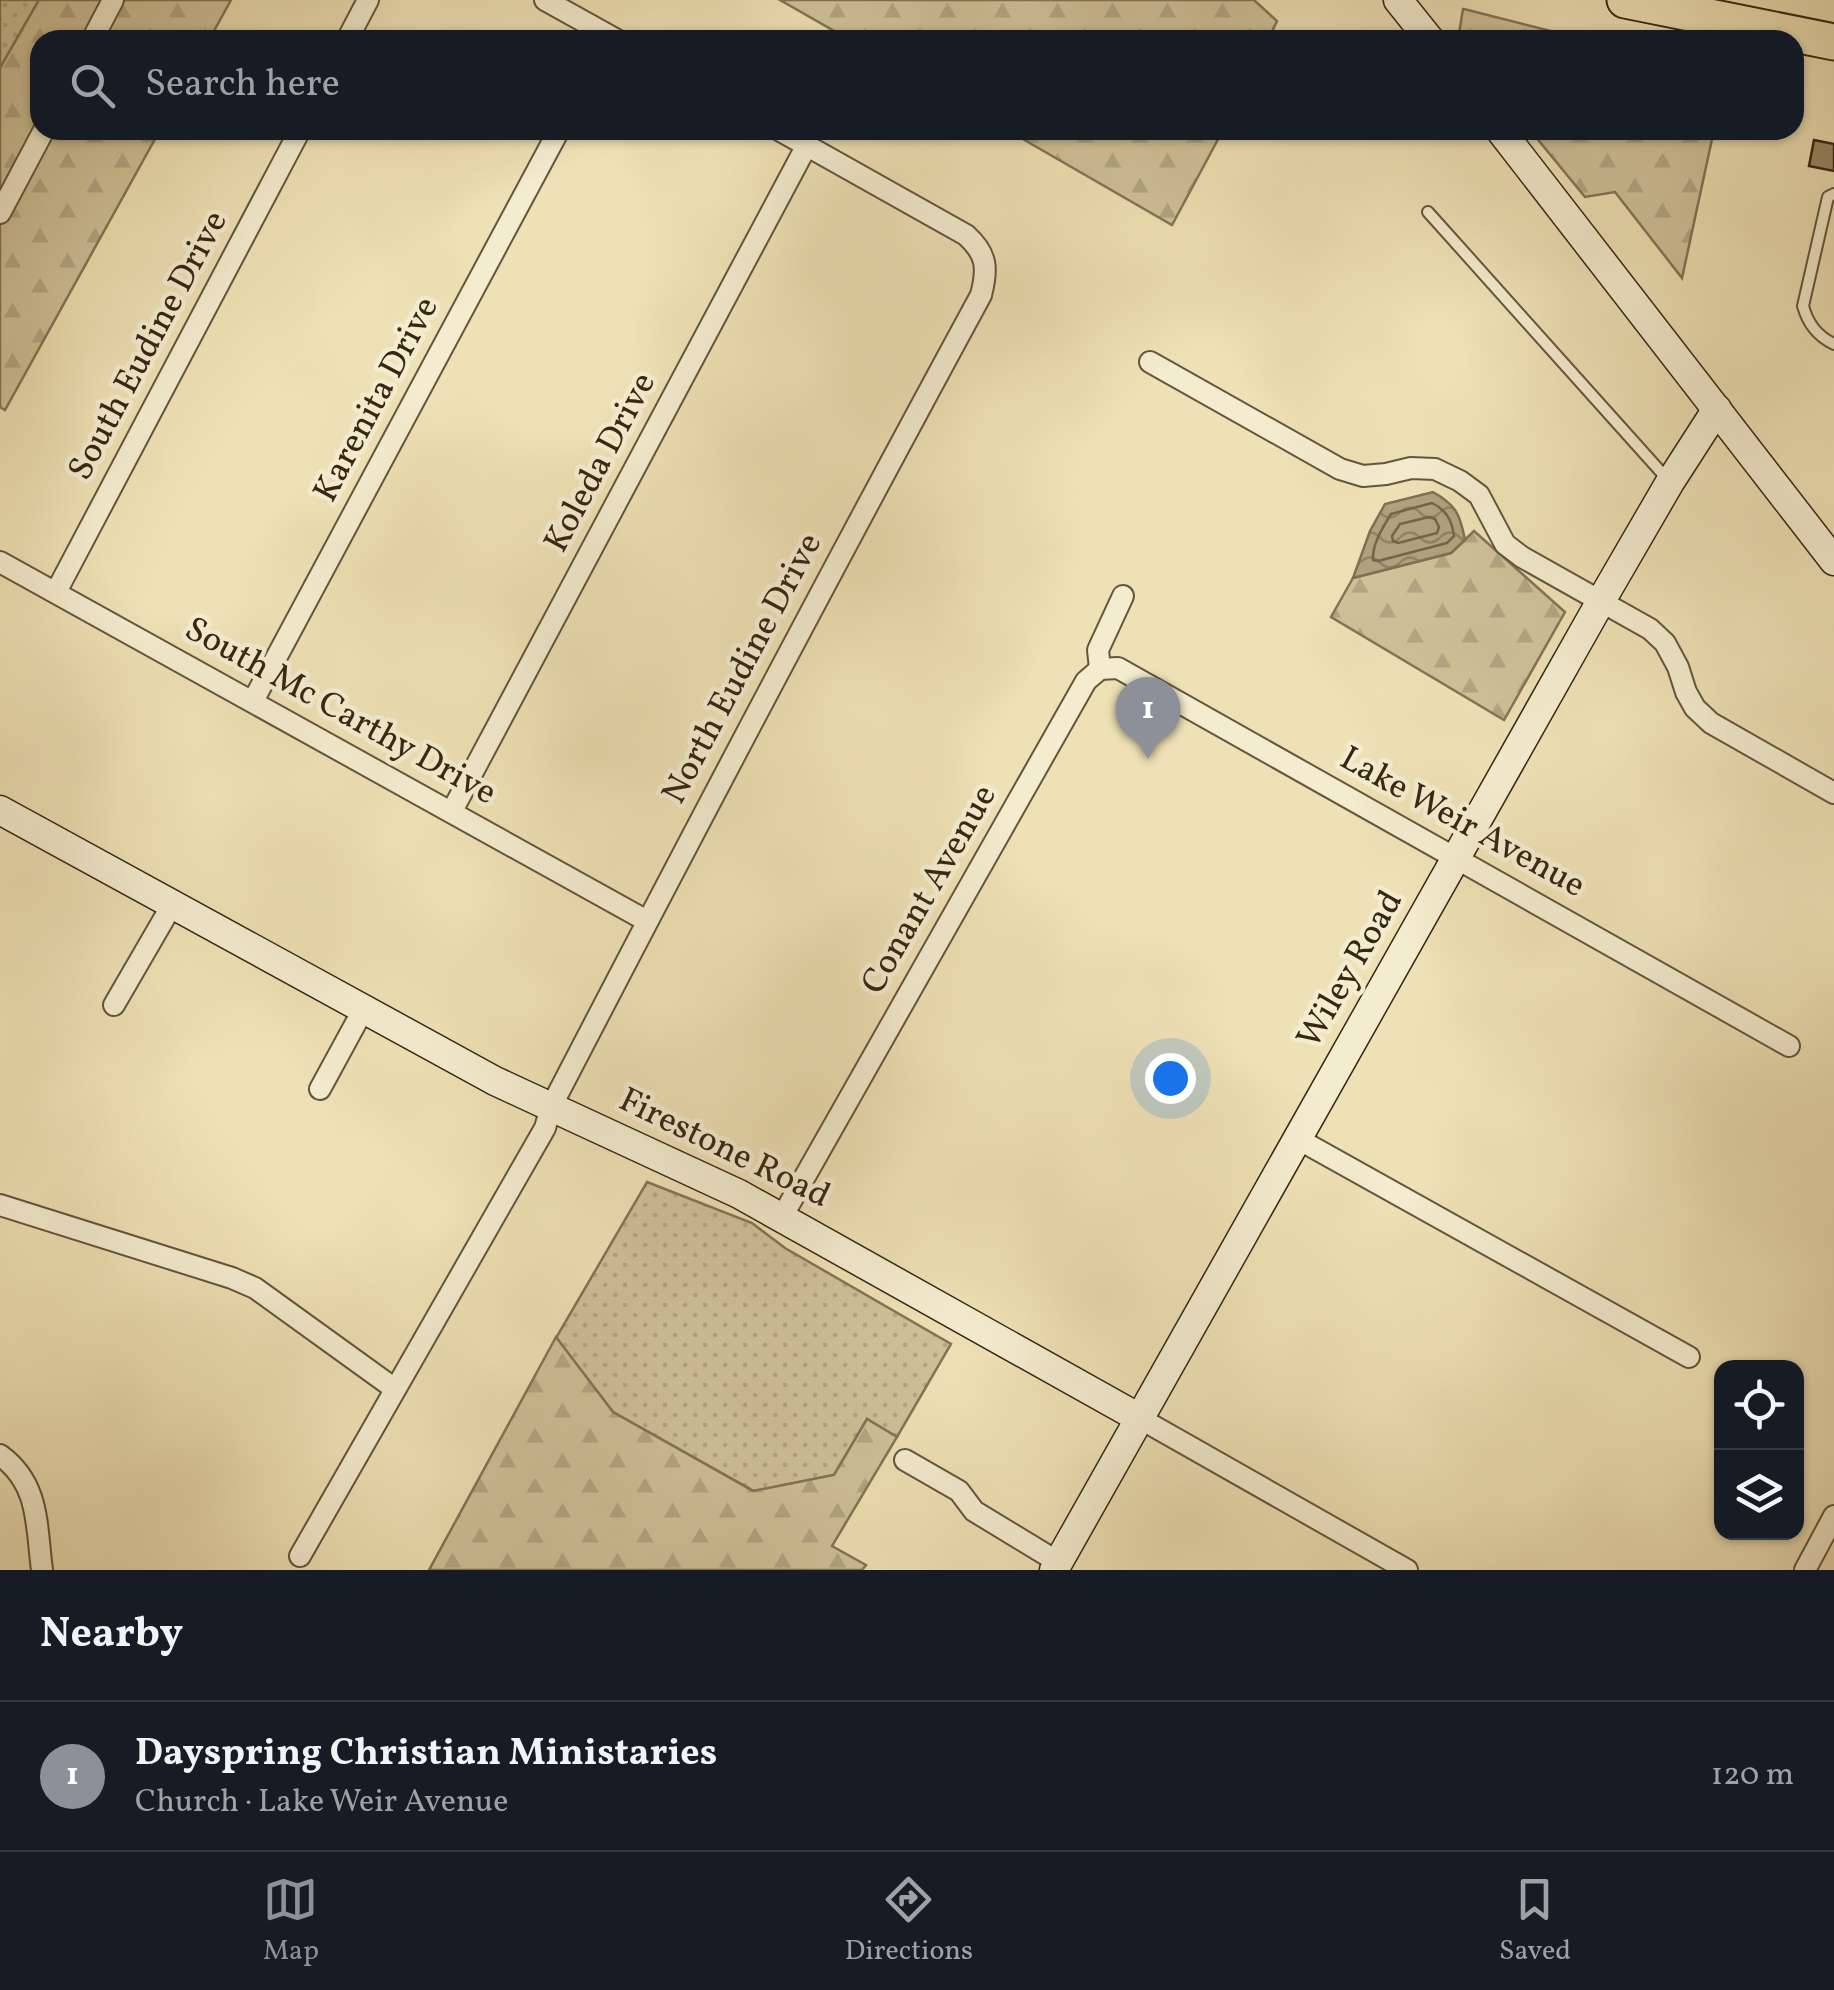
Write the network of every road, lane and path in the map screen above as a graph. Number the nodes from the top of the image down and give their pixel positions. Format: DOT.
graph roads {
  1 [pos="113,0"];
  2 [pos="368,0"];
  3 [pos="545,0"];
  4 [pos="1398,0"];
  5 [pos="1625,0"];
  6 [pos="97,30"];
  7 [pos="352,30"];
  8 [pos="597,30"];
  9 [pos="1422,30"];
  10 [pos="1774,30"];
  11 [pos="1804,36"];
  12 [pos="1834,42"];
  13 [pos="39,140"];
  14 [pos="295,140"];
  15 [pos="554,140"];
  16 [pos="798,140"];
  17 [pos="1508,140"];
  18 [pos="807,145"];
  19 [pos="1834,194"];
  20 [pos="1428,212"];
  21 [pos="0,213"];
  22 [pos="1834,344"];
  23 [pos="1150,362"];
  24 [pos="1716,409"];
  25 [pos="1670,482"];
  26 [pos="1834,561"];
  27 [pos="0,562"];
  28 [pos="56,592"];
  29 [pos="1123,596"];
  30 [pos="1602,601"];
  31 [pos="1100,669"];
  32 [pos="253,701"];
  33 [pos="1834,794"];
  34 [pos="0,810"];
  35 [pos="452,811"];
  36 [pos="1458,858"];
  37 [pos="172,905"];
  38 [pos="647,921"];
  39 [pos="114,1005"];
  40 [pos="364,1010"];
  41 [pos="1789,1046"];
  42 [pos="320,1089"];
  43 [pos="551,1106"];
  44 [pos="1298,1140"];
  45 [pos="0,1204"];
  46 [pos="782,1217"];
  47 [pos="1689,1356"];
  48 [pos="395,1389"];
  49 [pos="1141,1419"];
  50 [pos="0,1455"];
  51 [pos="905,1460"];
  52 [pos="1834,1516"];
  53 [pos="300,1556"];
  54 [pos="1056,1566"];
  55 [pos="42,1570"];
  56 [pos="1407,1570"];
  57 [pos="1804,1570"];
  1 -- 6 [label="street"];
  2 -- 7 [label="street"];
  3 -- 8 [label="street"];
  4 -- 9 [label="street"];
  5 -- 10 [label="highway"];
  11 -- 12 [label="highway"];
  13 -- 21 [label="street"];
  14 -- 28 [label="street, South Eudine Drive"];
  15 -- 32 [label="street, Karenita Drive"];
  16 -- 18 [label="street"];
  17 -- 24 [label="street"];
  18 -- 35 [label="street, Koleda Drive"];
  18 -- 38 [label="street, North Eudine Drive"];
  19 -- 22 [label="lane"];
  20 -- 25 [label="lane"];
  23 -- 30 [label="street"];
  24 -- 25 [label="street, Wiley Road"];
  24 -- 26 [label="street"];
  25 -- 30 [label="street, Wiley Road"];
  27 -- 28 [label="street, South Mc Carthy Drive"];
  28 -- 32 [label="street, South Mc Carthy Drive"];
  29 -- 31 [label="street, Conant Avenue"];
  30 -- 33 [label="street"];
  30 -- 36 [label="street, Wiley Road"];
  31 -- 36 [label="street, Lake Weir Avenue"];
  31 -- 46 [label="street, Conant Avenue"];
  32 -- 35 [label="street, South Mc Carthy Drive"];
  34 -- 37 [label="street, Firestone Road"];
  35 -- 38 [label="street, South Mc Carthy Drive"];
  36 -- 41 [label="street, Lake Weir Avenue"];
  36 -- 44 [label="street, Wiley Road"];
  37 -- 39 [label="street"];
  37 -- 40 [label="street, Firestone Road"];
  38 -- 43 [label="street, North Eudine Drive"];
  40 -- 42 [label="street"];
  40 -- 43 [label="street, Firestone Road"];
  43 -- 46 [label="street, Firestone Road"];
  43 -- 48 [label="street, North Eudine Drive"];
  44 -- 47 [label="street"];
  44 -- 49 [label="street, Wiley Road"];
  45 -- 48 [label="street"];
  46 -- 49 [label="street, Firestone Road"];
  48 -- 53 [label="street, North Eudine Drive"];
  49 -- 54 [label="street, Wiley Road"];
  49 -- 56 [label="street, Firestone Road"];
  50 -- 55 [label="street"];
  51 -- 54 [label="street"];
  52 -- 57 [label="street"];
}
